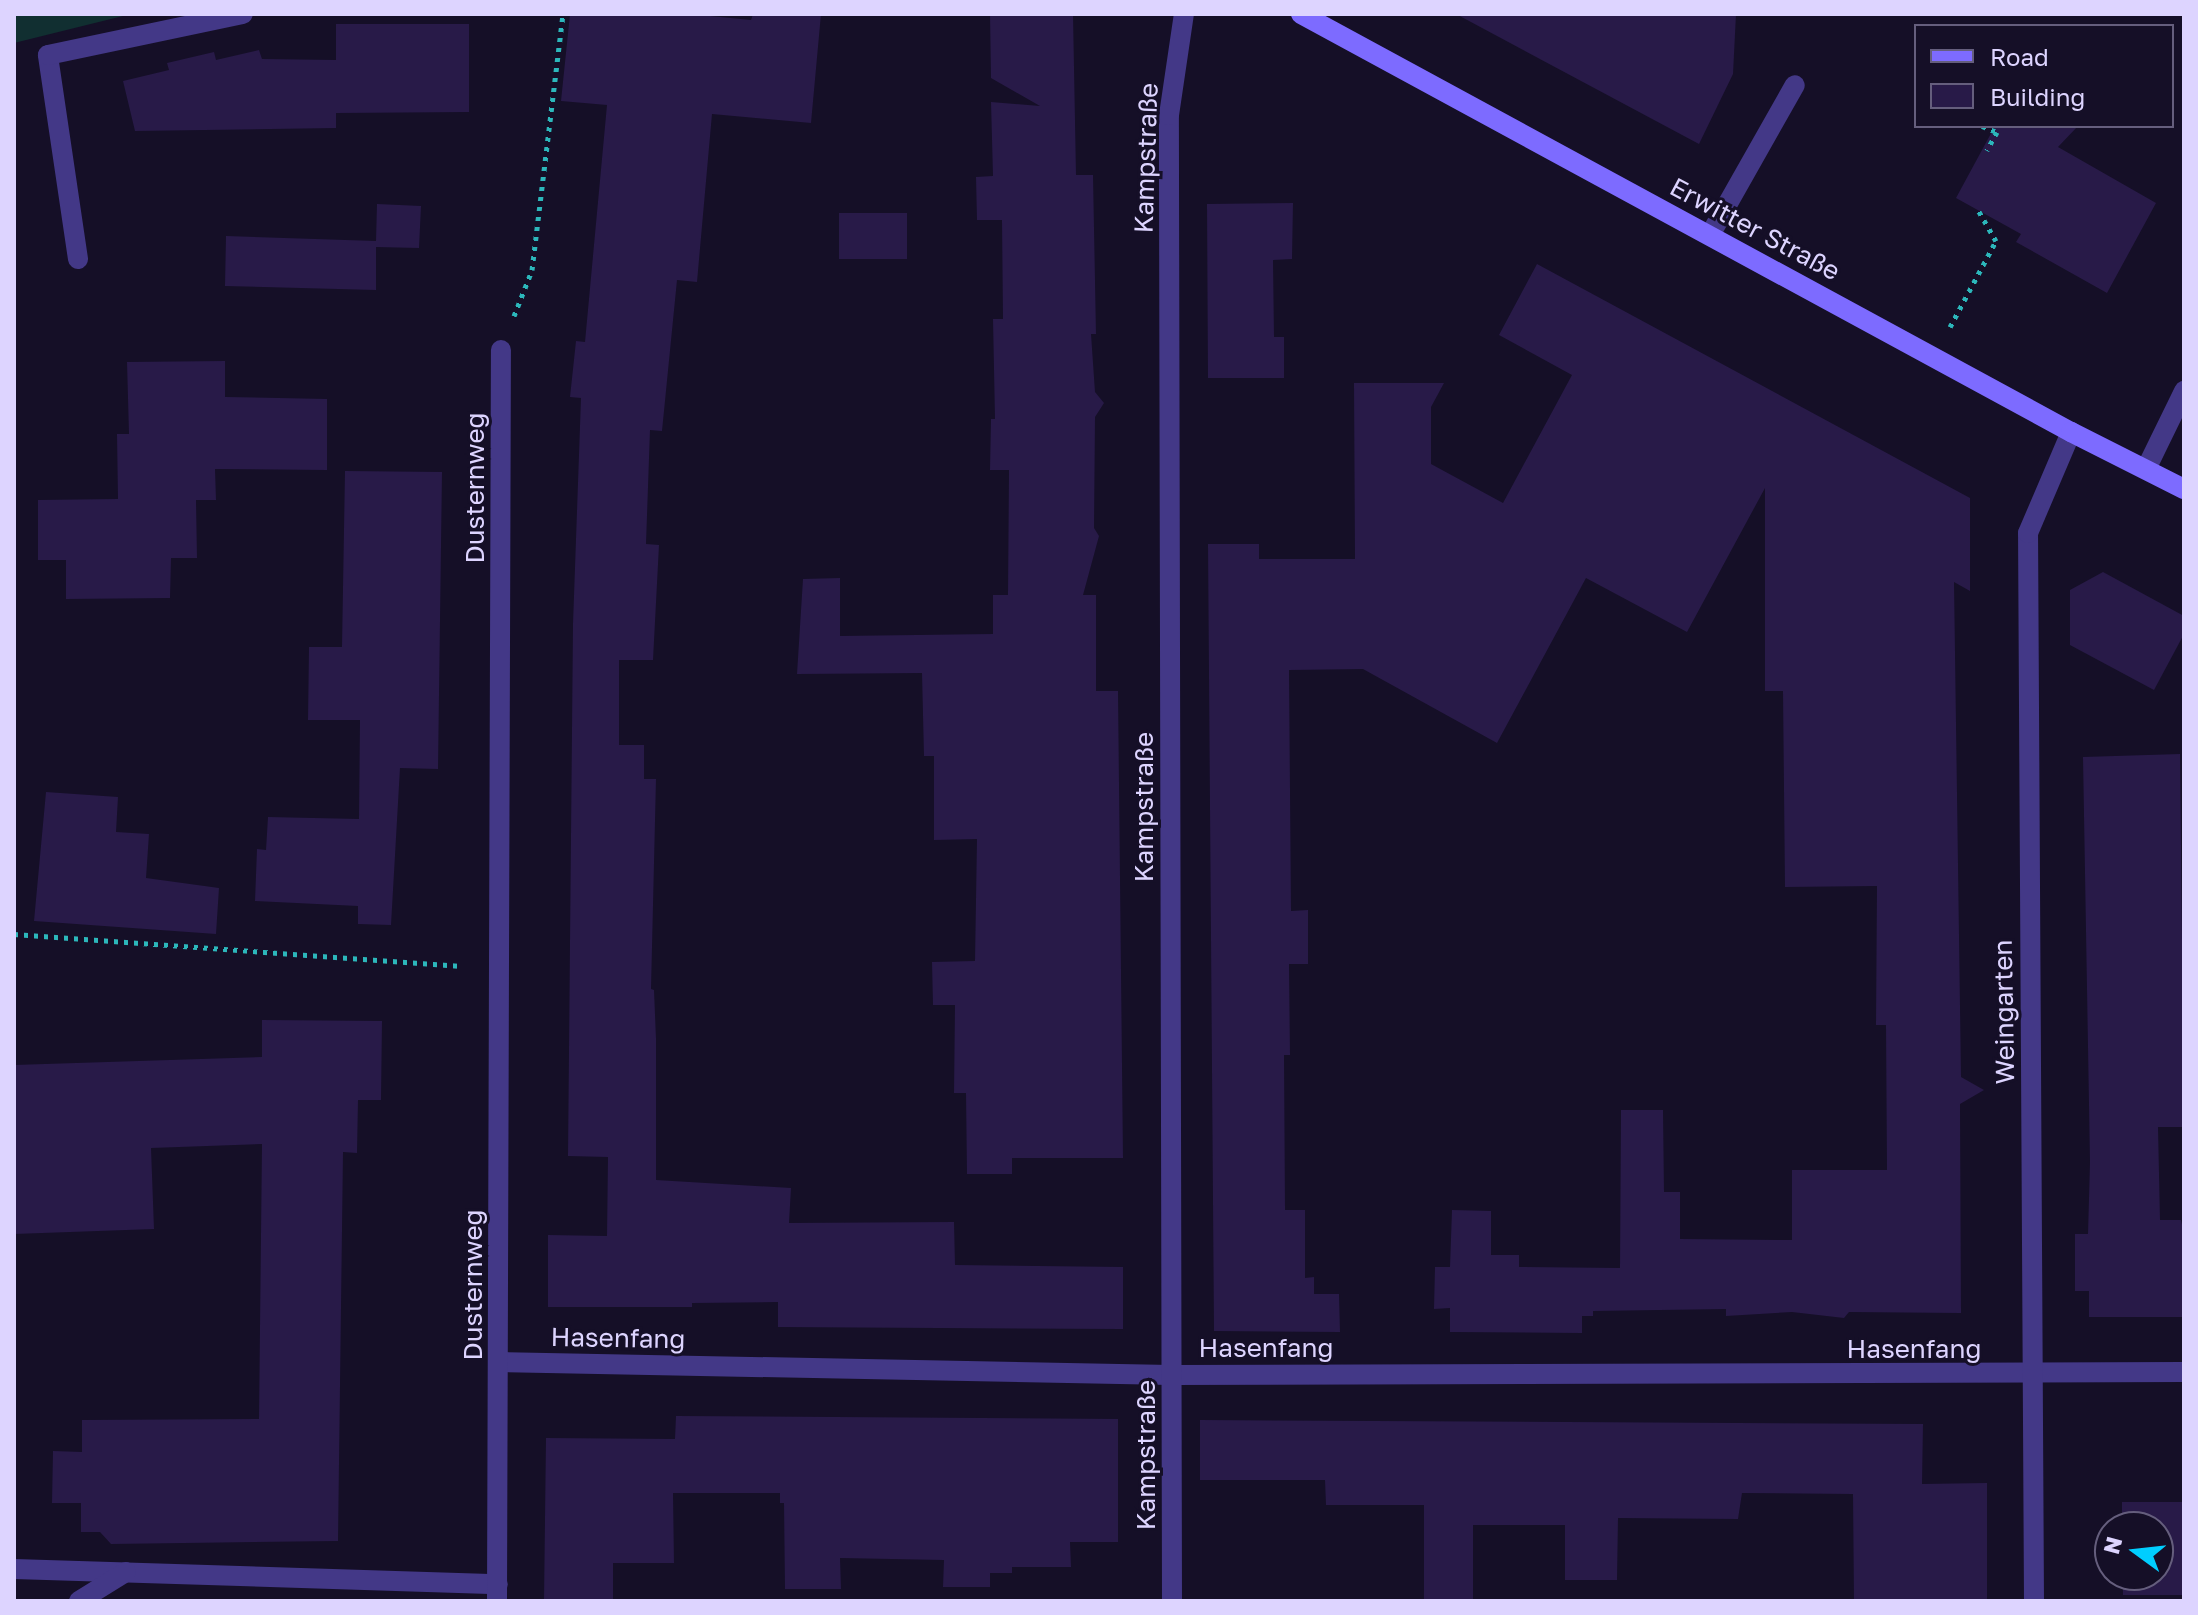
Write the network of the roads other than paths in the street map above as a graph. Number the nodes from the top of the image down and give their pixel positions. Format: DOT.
graph roads {
  1 [pos="243,14"];
  2 [pos="1184,14"];
  3 [pos="1301,14"];
  4 [pos="1795,85"];
  5 [pos="1710,235"];
  6 [pos="78,259"];
  7 [pos="501,350"];
  8 [pos="2184,391"];
  9 [pos="2071,432"];
  10 [pos="2146,469"];
  11 [pos="2184,489"];
  12 [pos="498,1362"];
  13 [pos="2184,1372"];
  14 [pos="1171,1375"];
  15 [pos="2033,1375"];
  16 [pos="14,1569"];
  17 [pos="126,1572"];
  18 [pos="498,1592"];
  19 [pos="79,1601"];
  20 [pos="1172,1601"];
  21 [pos="2034,1601"];
  1 -- 6 [label="street"];
  2 -- 14 [label="street, Kampstraße"];
  3 -- 5 [label="street, Erwitter Straße"];
  4 -- 5 [label="street"];
  5 -- 9 [label="street, Erwitter Straße"];
  7 -- 12 [label="street, Dusternweg"];
  8 -- 10 [label="street"];
  9 -- 10 [label="street, Erwitter Straße"];
  9 -- 15 [label="street, Weingarten"];
  10 -- 11 [label="street, Erwitter Straße"];
  12 -- 14 [label="street, Hasenfang"];
  12 -- 18 [label="street, Dusternweg"];
  13 -- 15 [label="street, Hasenfang"];
  14 -- 15 [label="street, Hasenfang"];
  14 -- 20 [label="street, Kampstraße"];
  15 -- 21 [label="street, Weingarten"];
  16 -- 17 [label="street"];
  17 -- 18 [label="street"];
  17 -- 19 [label="street"];
}
